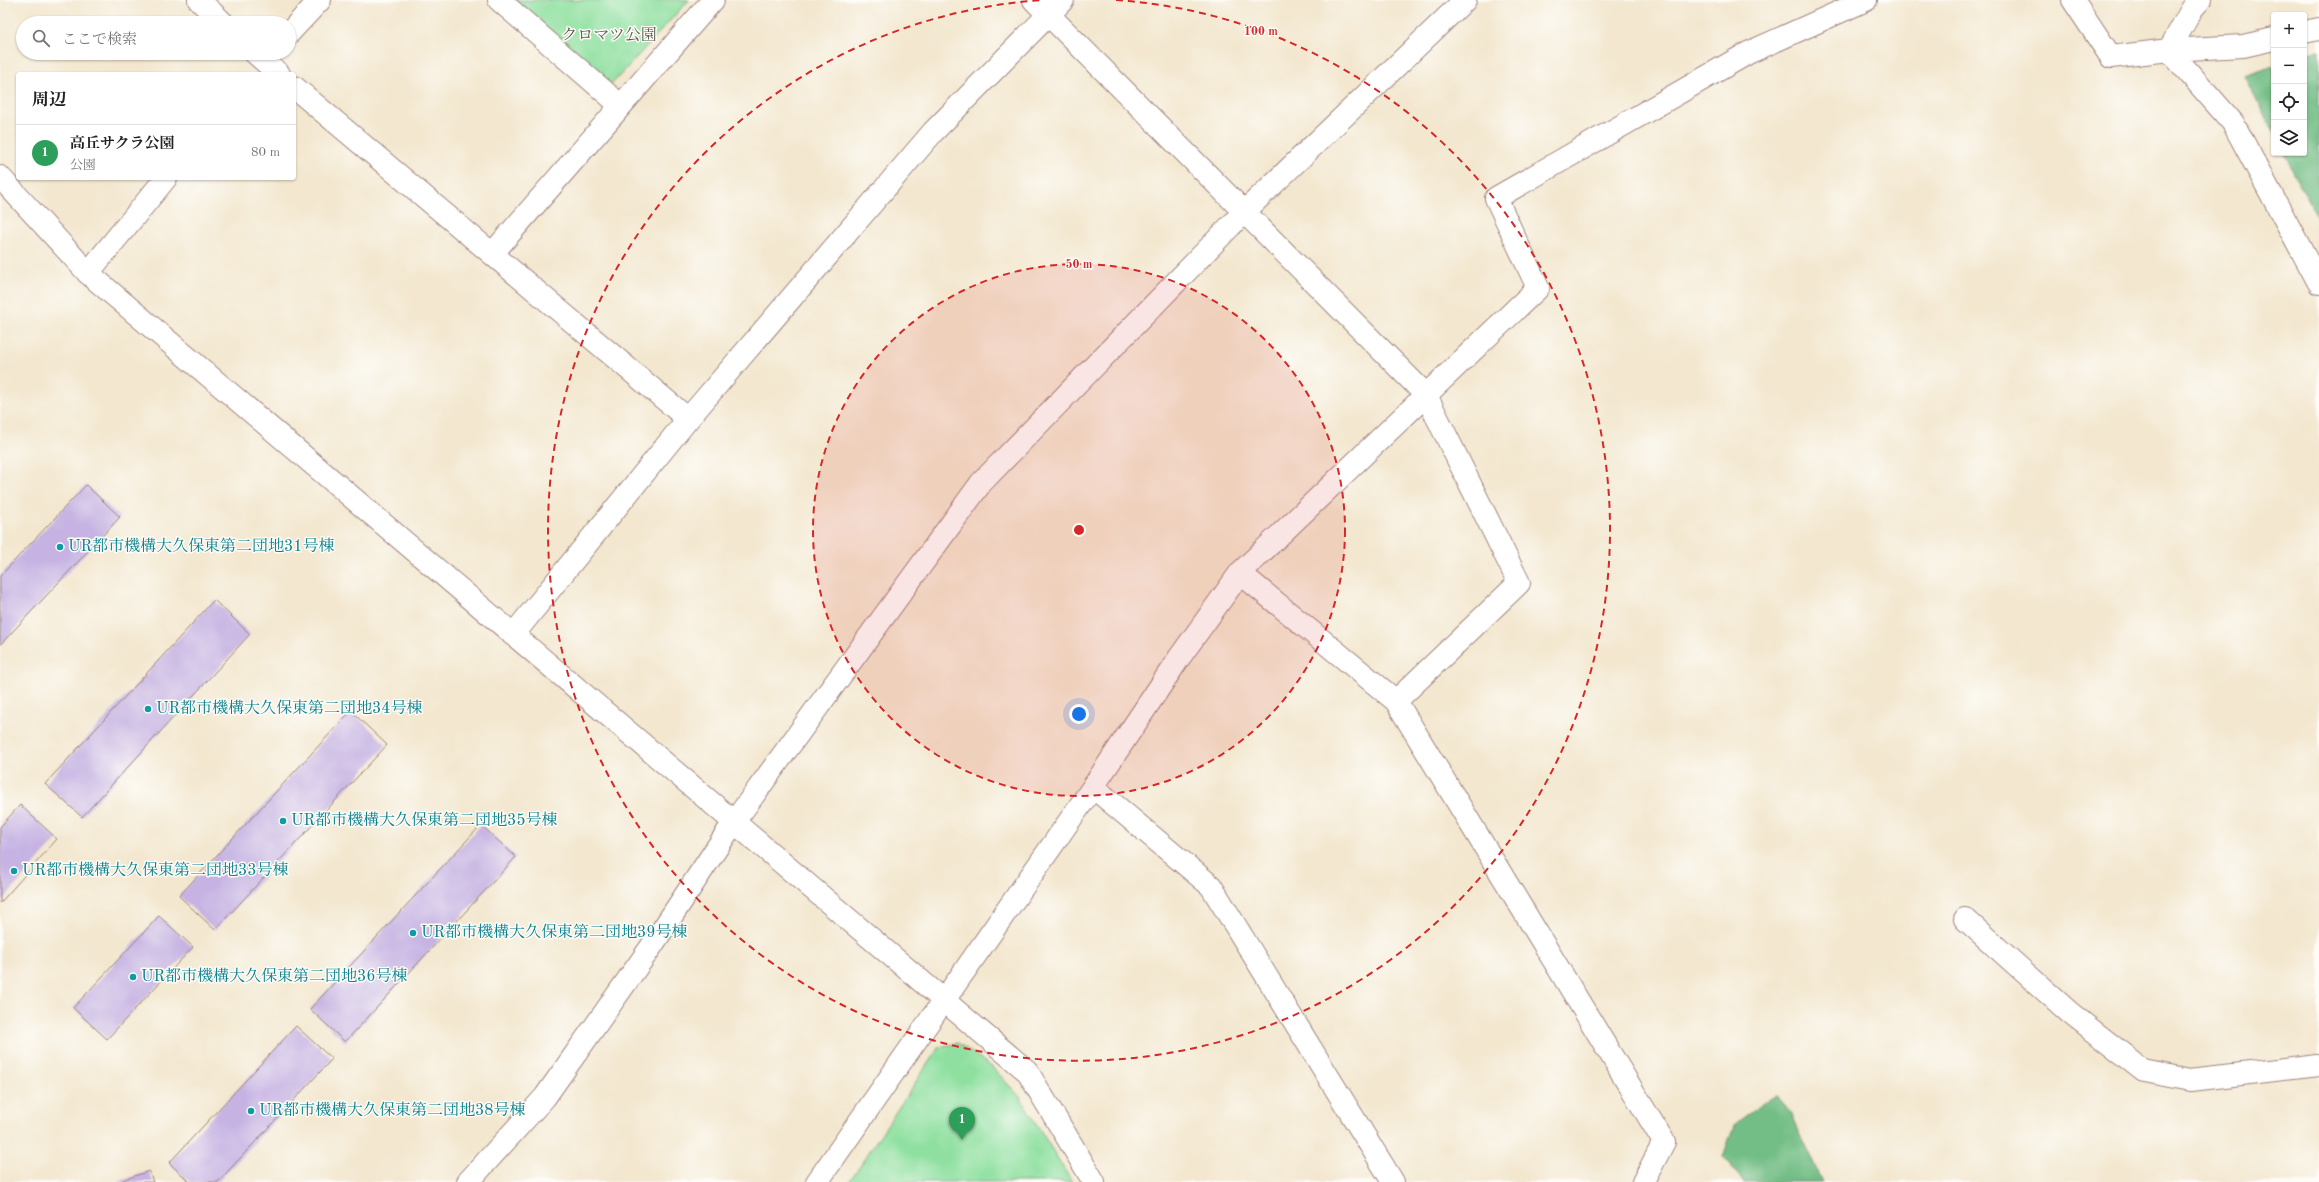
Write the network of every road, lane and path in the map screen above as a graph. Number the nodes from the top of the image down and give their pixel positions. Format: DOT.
graph roads {
  1 [pos="199,0"];
  2 [pos="320,0"];
  3 [pos="499,0"];
  4 [pos="712,0"];
  5 [pos="1465,0"];
  6 [pos="1866,0"];
  7 [pos="2073,0"];
  8 [pos="2200,0"];
  9 [pos="1049,5"];
  10 [pos="216,16"];
  11 [pos="296,26"];
  12 [pos="2319,29"];
  13 [pos="2307,31"];
  14 [pos="2271,40"];
  15 [pos="2169,50"];
  16 [pos="296,89"];
  17 [pos="620,104"];
  18 [pos="0,177"];
  19 [pos="164,180"];
  20 [pos="1243,213"];
  21 [pos="492,254"];
  22 [pos="88,273"];
  23 [pos="2319,283"];
  24 [pos="1426,395"];
  25 [pos="688,419"];
  26 [pos="1240,573"];
  27 [pos="514,634"];
  28 [pos="1396,701"];
  29 [pos="1093,786"];
  30 [pos="734,822"];
  31 [pos="1965,920"];
  32 [pos="943,1000"];
  33 [pos="2319,1065"];
  34 [pos="468,1182"];
  35 [pos="817,1182"];
  36 [pos="1094,1182"];
  37 [pos="1393,1182"];
  38 [pos="1643,1182"];
  1 -- 10 [label="street"];
  2 -- 11 [label="street"];
  3 -- 17 [label="street"];
  4 -- 17 [label="street"];
  5 -- 20 [label="street"];
  6 -- 24 [label="street"];
  7 -- 15 [label="street"];
  8 -- 15 [label="street"];
  9 -- 20 [label="street"];
  9 -- 25 [label="street"];
  12 -- 13 [label="street"];
  14 -- 15 [label="street"];
  15 -- 23 [label="street"];
  16 -- 21 [label="street"];
  17 -- 21 [label="street"];
  18 -- 22 [label="street"];
  19 -- 22 [label="street"];
  20 -- 24 [label="street"];
  20 -- 30 [label="street"];
  21 -- 25 [label="street"];
  22 -- 27 [label="street"];
  24 -- 26 [label="street"];
  24 -- 28 [label="street"];
  25 -- 27 [label="street"];
  26 -- 28 [label="street"];
  26 -- 29 [label="street"];
  27 -- 30 [label="street"];
  28 -- 38 [label="street"];
  29 -- 32 [label="street"];
  29 -- 37 [label="street"];
  30 -- 32 [label="street"];
  30 -- 34 [label="street"];
  31 -- 33 [label="street"];
  32 -- 35 [label="street"];
  32 -- 36 [label="street"];
}
